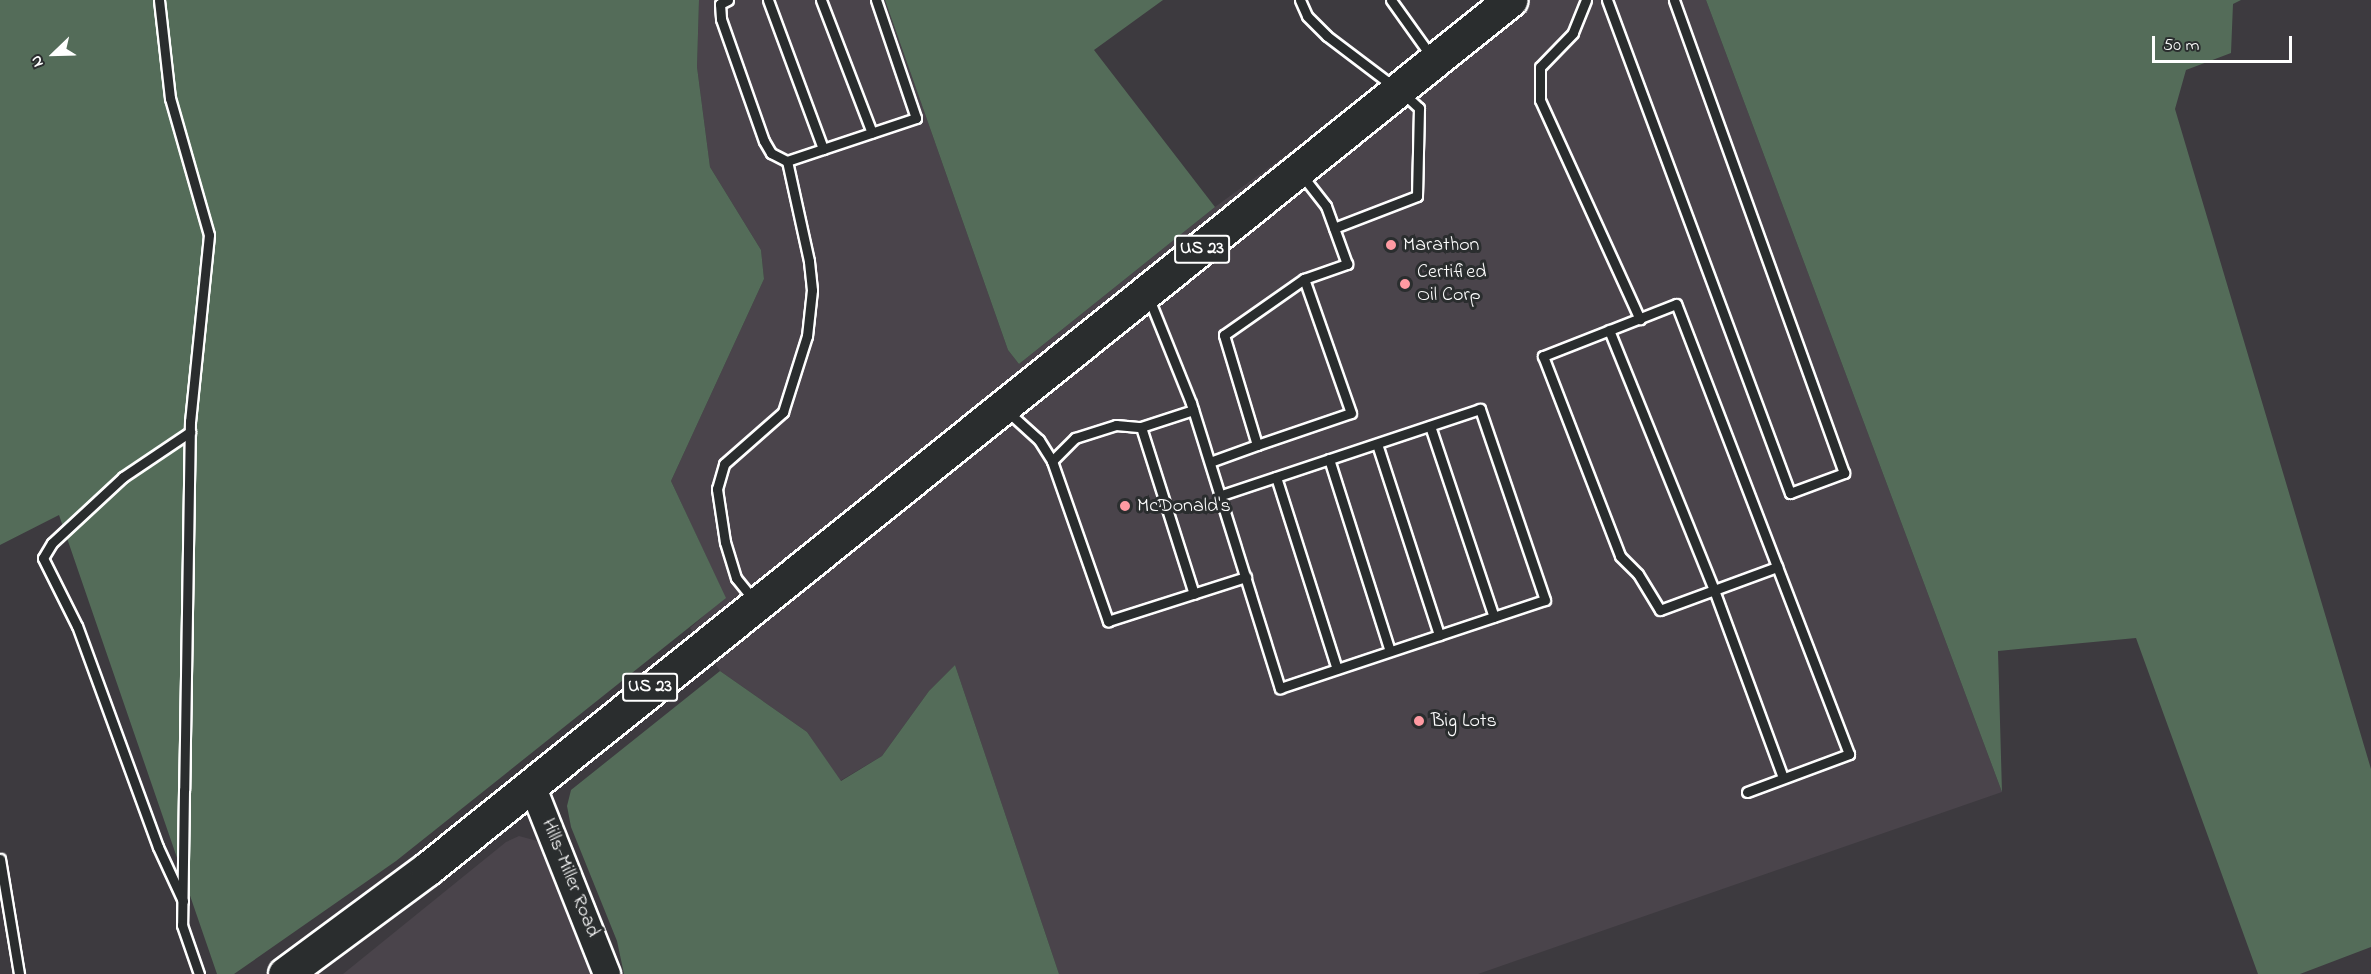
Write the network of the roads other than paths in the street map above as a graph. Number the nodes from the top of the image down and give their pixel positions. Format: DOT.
graph roads {
  1 [pos="159,0"];
  2 [pos="728,0"];
  3 [pos="768,0"];
  4 [pos="821,0"];
  5 [pos="876,0"];
  6 [pos="1300,0"];
  7 [pos="1391,0"];
  8 [pos="1510,0"];
  9 [pos="1586,0"];
  10 [pos="1674,0"];
  11 [pos="1610,1"];
  12 [pos="1435,60"];
  13 [pos="1398,89"];
  14 [pos="872,133"];
  15 [pos="823,149"];
  16 [pos="787,161"];
  17 [pos="1298,170"];
  18 [pos="1334,228"];
  19 [pos="1304,279"];
  20 [pos="1148,294"];
  21 [pos="1640,319"];
  22 [pos="1609,330"];
  23 [pos="1004,408"];
  24 [pos="1193,410"];
  25 [pos="1430,426"];
  26 [pos="1141,427"];
  27 [pos="190,432"];
  28 [pos="1377,444"];
  29 [pos="1257,445"];
  30 [pos="1329,459"];
  31 [pos="1052,461"];
  32 [pos="1210,462"];
  33 [pos="1276,477"];
  34 [pos="1221,495"];
  35 [pos="1777,567"];
  36 [pos="1246,578"];
  37 [pos="1714,590"];
  38 [pos="1194,594"];
  39 [pos="757,603"];
  40 [pos="1494,617"];
  41 [pos="1439,635"];
  42 [pos="1390,651"];
  43 [pos="1337,669"];
  44 [pos="1783,778"];
  45 [pos="531,783"];
  46 [pos="1747,792"];
  47 [pos="0,860"];
  48 [pos="184,903"];
  49 [pos="19,974"];
  50 [pos="199,974"];
  51 [pos="285,974"];
  52 [pos="607,974"];
  1 -- 27 [label="lane"];
  2 -- 16 [label="lane"];
  3 -- 15 [label="lane"];
  4 -- 14 [label="lane"];
  5 -- 14 [label="lane"];
  6 -- 13 [label="lane"];
  7 -- 12 [label="lane"];
  8 -- 12 [label="highway, US 23"];
  9 -- 21 [label="lane"];
  10 -- 11 [label="lane"];
  12 -- 13 [label="highway, US 23"];
  13 -- 17 [label="highway, US 23"];
  13 -- 18 [label="lane"];
  14 -- 15 [label="lane"];
  15 -- 16 [label="lane"];
  16 -- 39 [label="lane"];
  17 -- 18 [label="lane"];
  17 -- 20 [label="highway, US 23"];
  18 -- 19 [label="lane"];
  19 -- 29 [label="lane"];
  19 -- 29 [label="lane"];
  20 -- 23 [label="highway, US 23"];
  20 -- 24 [label="lane"];
  21 -- 22 [label="lane"];
  21 -- 35 [label="lane"];
  22 -- 37 [label="lane"];
  22 -- 37 [label="lane"];
  23 -- 31 [label="lane"];
  23 -- 39 [label="highway, US 23"];
  24 -- 26 [label="lane"];
  24 -- 32 [label="lane"];
  25 -- 28 [label="lane"];
  25 -- 40 [label="lane"];
  25 -- 40 [label="lane"];
  26 -- 31 [label="lane"];
  26 -- 38 [label="lane"];
  27 -- 48 [label="lane"];
  27 -- 48 [label="lane"];
  28 -- 30 [label="lane"];
  28 -- 41 [label="lane"];
  29 -- 32 [label="lane"];
  30 -- 33 [label="lane"];
  30 -- 42 [label="lane"];
  31 -- 38 [label="lane"];
  32 -- 34 [label="lane"];
  33 -- 34 [label="lane"];
  33 -- 43 [label="lane"];
  34 -- 36 [label="lane"];
  35 -- 37 [label="lane"];
  35 -- 44 [label="lane"];
  36 -- 38 [label="lane"];
  36 -- 43 [label="lane"];
  37 -- 44 [label="lane"];
  39 -- 45 [label="highway, US 23"];
  40 -- 41 [label="lane"];
  41 -- 42 [label="lane"];
  42 -- 43 [label="lane"];
  44 -- 46 [label="lane"];
  45 -- 51 [label="highway, US 23"];
  45 -- 52 [label="street, Hills-Miller Road"];
  47 -- 49 [label="lane"];
  48 -- 50 [label="lane"];
}
